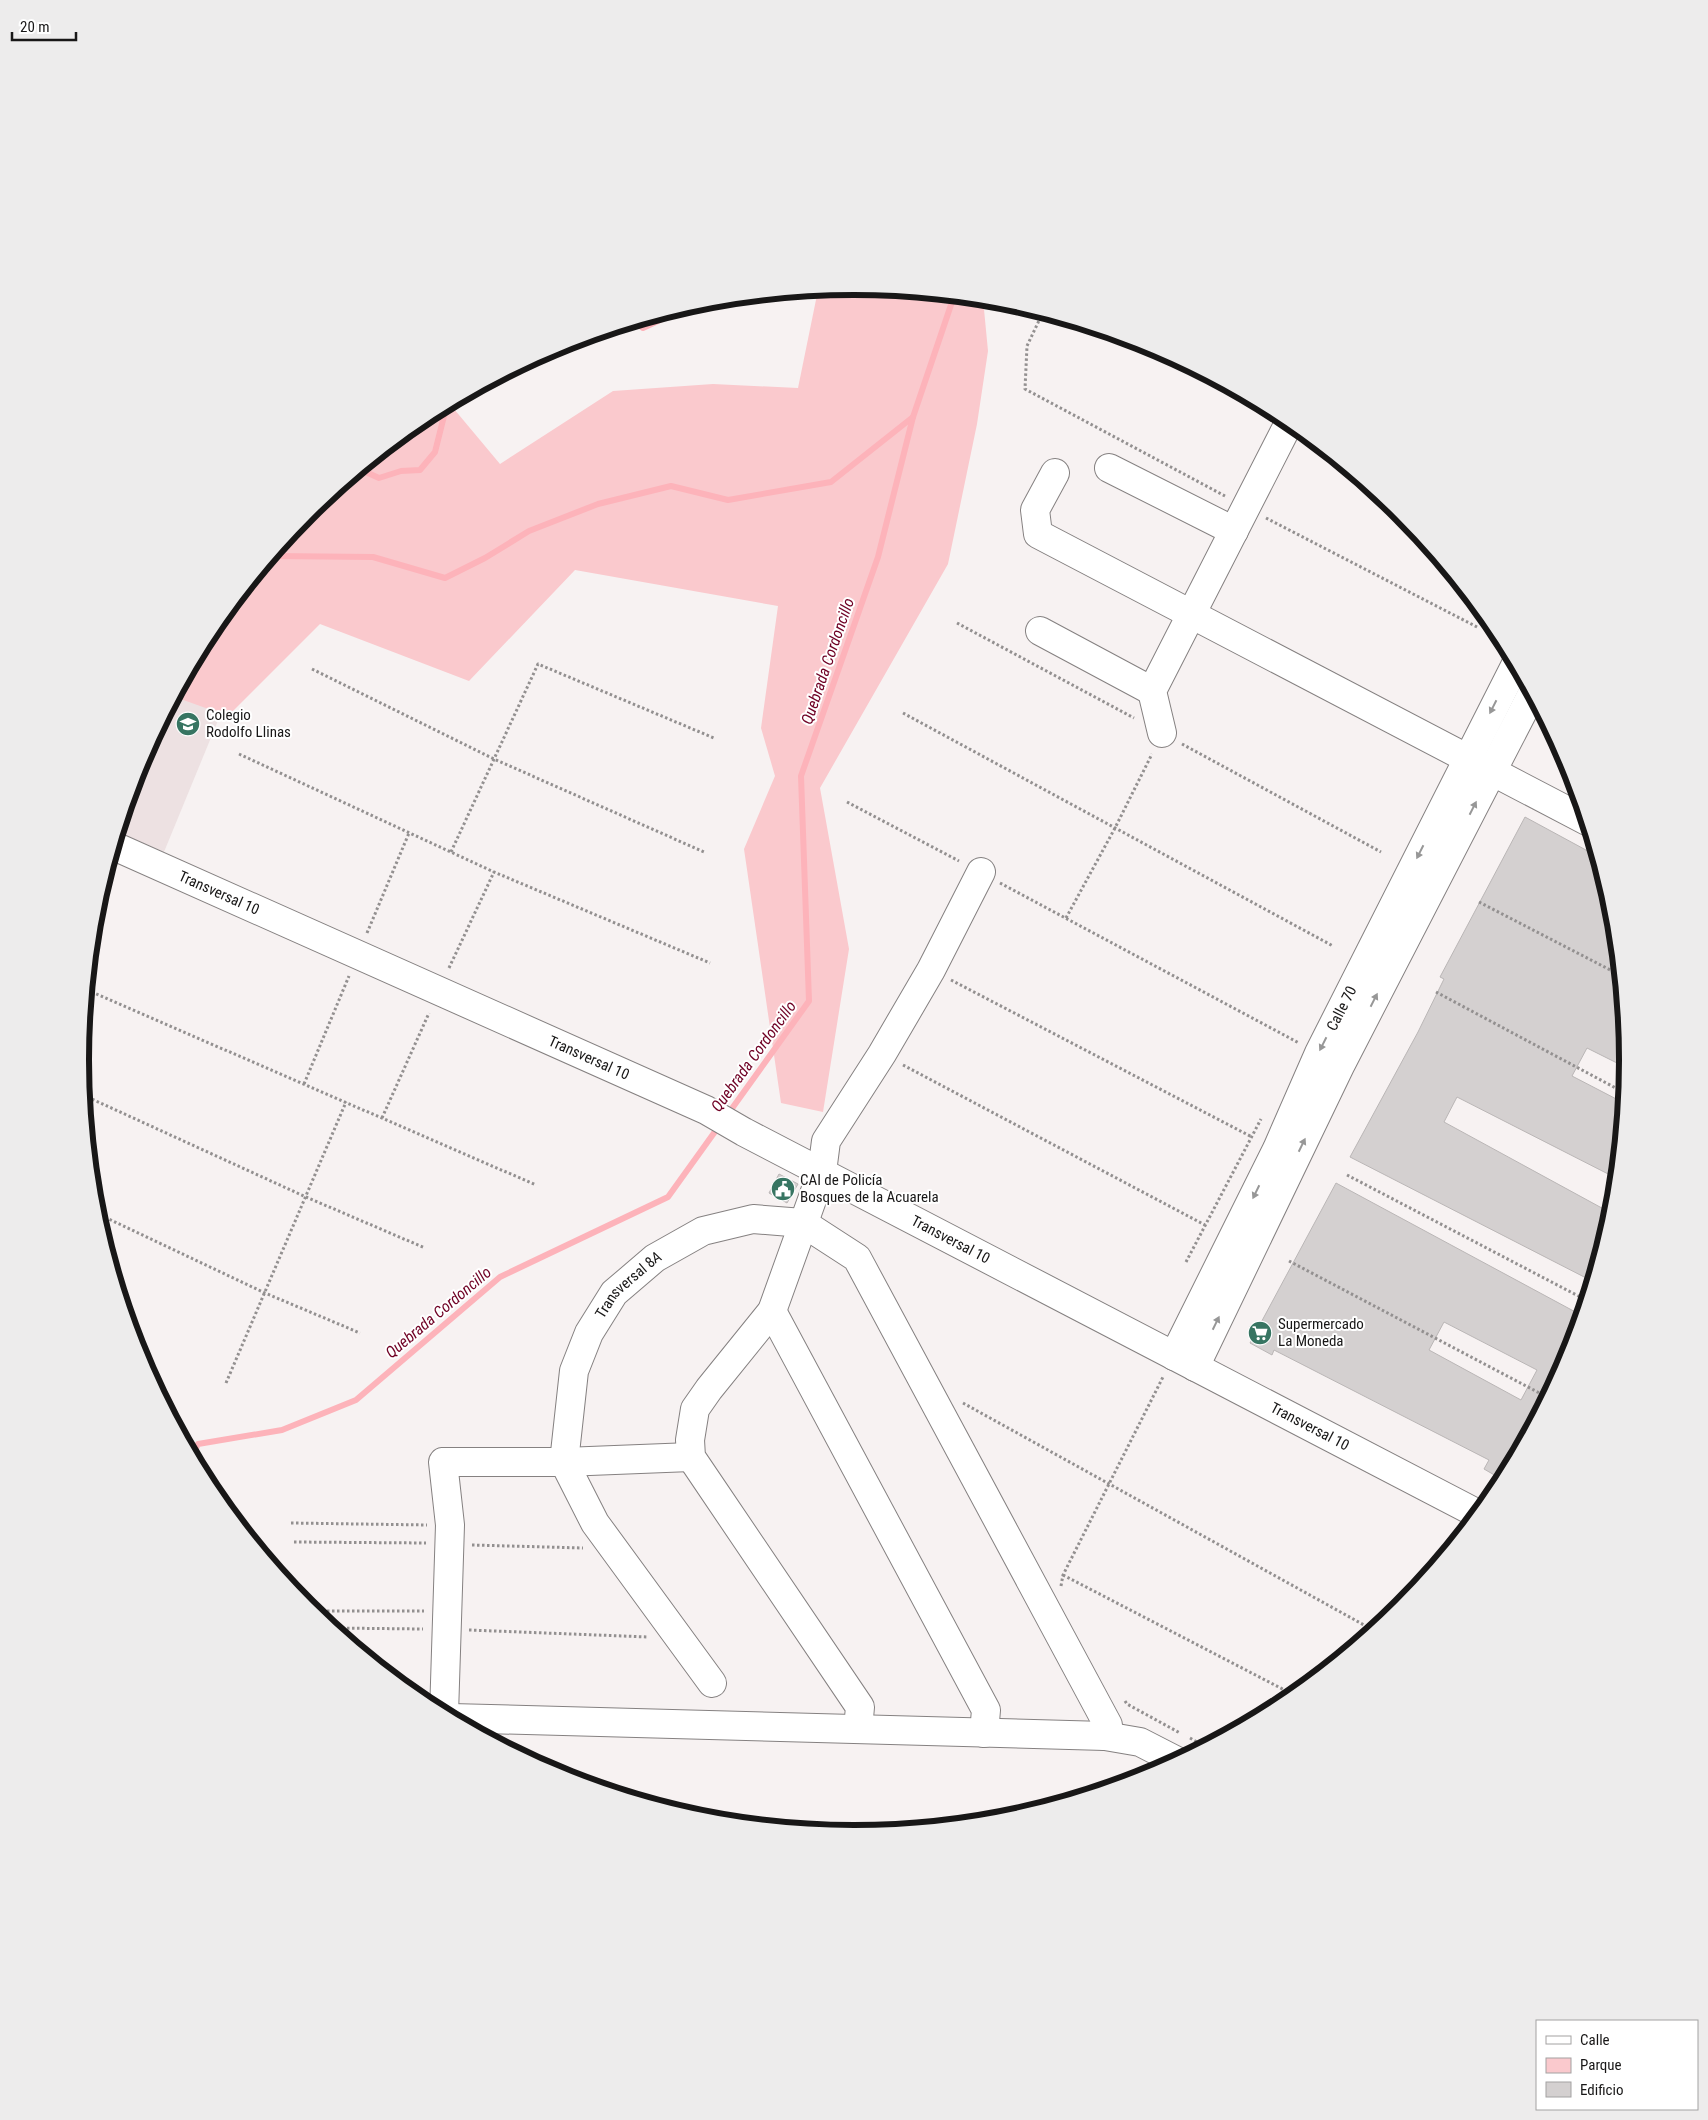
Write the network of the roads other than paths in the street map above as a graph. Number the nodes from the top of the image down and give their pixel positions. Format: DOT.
graph roads {
  1 [pos="1286,429"];
  2 [pos="1109,468"];
  3 [pos="1055,473"];
  4 [pos="1234,531"];
  5 [pos="1191,615"];
  6 [pos="1040,631"];
  7 [pos="1513,670"];
  8 [pos="1152,691"];
  9 [pos="1529,700"];
  10 [pos="1162,733"];
  11 [pos="1466,760"];
  12 [pos="1491,773"];
  13 [pos="1580,818"];
  14 [pos="119,848"];
  15 [pos="980,872"];
  16 [pos="822,1172"];
  17 [pos="803,1223"];
  18 [pos="772,1311"];
  19 [pos="1185,1361"];
  20 [pos="691,1457"];
  21 [pos="564,1462"];
  22 [pos="1472,1511"];
  23 [pos="712,1683"];
  24 [pos="443,1705"];
  25 [pos="464,1718"];
  26 [pos="858,1729"];
  27 [pos="984,1733"];
  28 [pos="1105,1736"];
  29 [pos="1170,1756"];
  1 -- 4 [label="street"];
  2 -- 4 [label="street"];
  3 -- 5 [label="street"];
  4 -- 5 [label="street"];
  5 -- 8 [label="street"];
  5 -- 11 [label="street"];
  6 -- 8 [label="street"];
  7 -- 11 [label="street, Calle 70, one-way"];
  8 -- 10 [label="street"];
  9 -- 12 [label="street, Calle 70"];
  11 -- 12 [label="street"];
  11 -- 19 [label="street, Calle 70, one-way"];
  12 -- 13 [label="street"];
  19 -- 12 [label="street, Calle 70, one-way"];
  14 -- 16 [label="street, Transversal 10"];
  15 -- 16 [label="street"];
  16 -- 17 [label="street"];
  16 -- 19 [label="street, Transversal 10"];
  17 -- 18 [label="street"];
  17 -- 21 [label="street, Transversal 8A"];
  17 -- 28 [label="street"];
  18 -- 20 [label="street"];
  18 -- 27 [label="street"];
  19 -- 22 [label="street, Transversal 10"];
  20 -- 21 [label="street"];
  20 -- 26 [label="street"];
  21 -- 23 [label="street"];
  21 -- 24 [label="street"];
  25 -- 26 [label="street"];
  26 -- 27 [label="street"];
  27 -- 28 [label="street"];
  28 -- 29 [label="street"];
}
